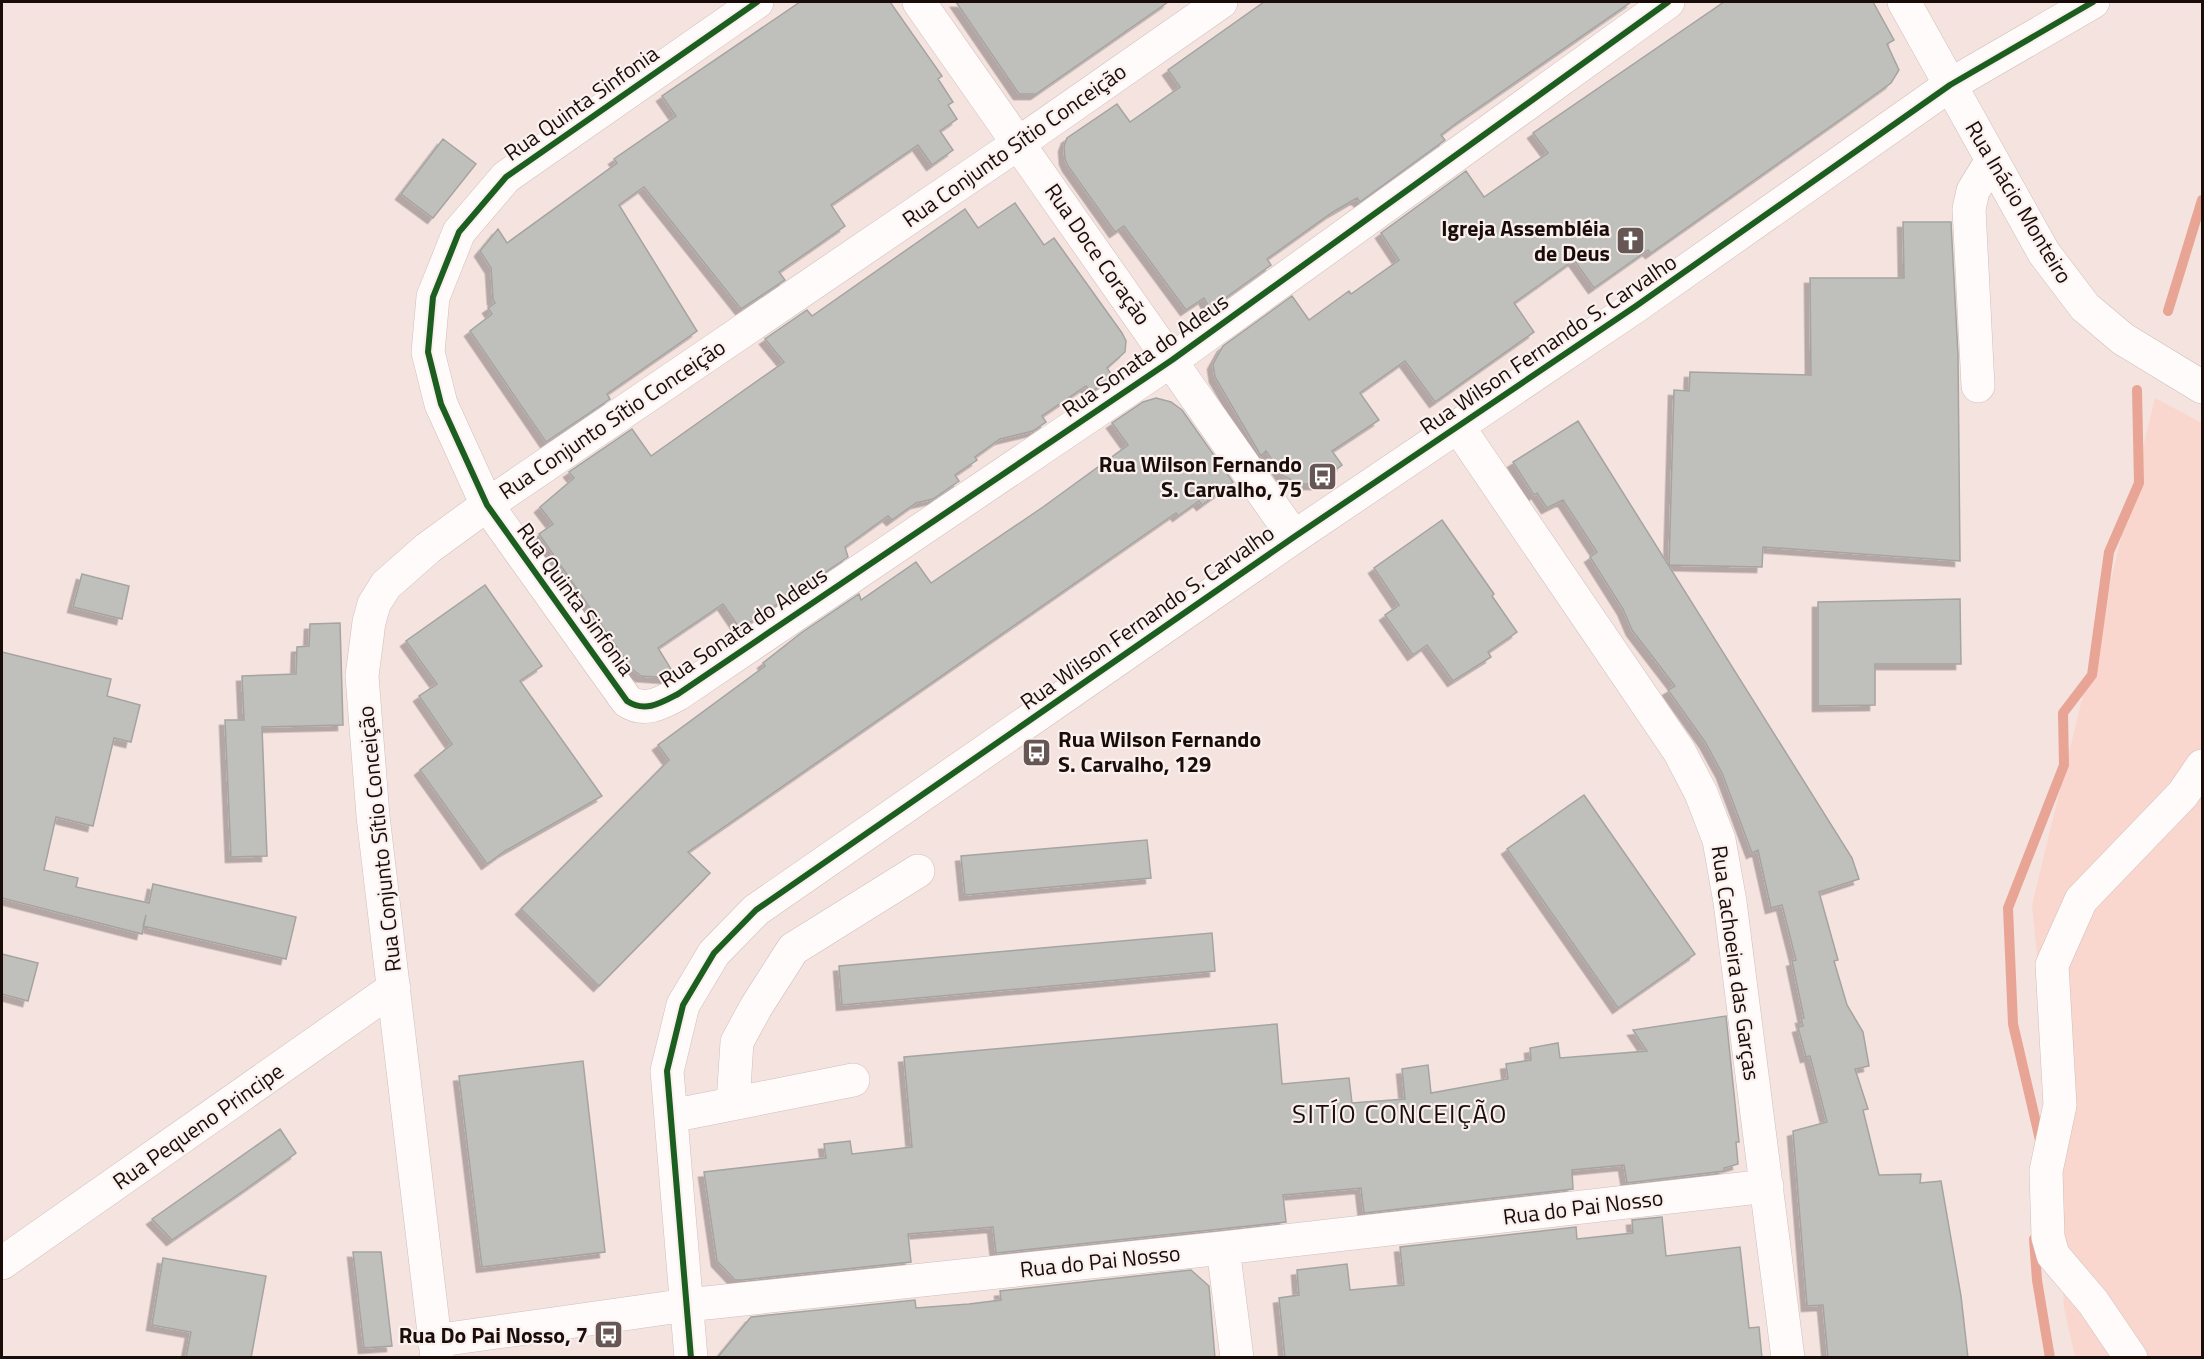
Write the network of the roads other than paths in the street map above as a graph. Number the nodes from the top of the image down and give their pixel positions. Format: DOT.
graph roads {
  1 [pos="757,2"];
  2 [pos="919,2"];
  3 [pos="1221,2"];
  4 [pos="1668,2"];
  5 [pos="1904,2"];
  6 [pos="2093,2"];
  7 [pos="1950,85"];
  8 [pos="1020,142"];
  9 [pos="1992,160"];
  10 [pos="1172,360"];
  11 [pos="1978,386"];
  12 [pos="2202,387"];
  13 [pos="1459,428"];
  14 [pos="487,505"];
  15 [pos="1294,537"];
  16 [pos="627,701"];
  17 [pos="2202,766"];
  18 [pos="918,871"];
  19 [pos="394,988"];
  20 [pos="853,1080"];
  21 [pos="733,1103"];
  22 [pos="670,1116"];
  23 [pos="1767,1186"];
  24 [pos="1223,1248"];
  25 [pos="2,1263"];
  26 [pos="687,1305"];
  27 [pos="435,1349"];
  28 [pos="691,1358"];
  29 [pos="1237,1358"];
  30 [pos="1788,1358"];
  31 [pos="2131,1358"];
  1 -- 14 [label="street, Rua Quinta Sinfonia"];
  2 -- 8 [label="street, Rua Doce Coração"];
  3 -- 8 [label="street, Rua Conjunto Sítio Conceição"];
  4 -- 10 [label="street, Rua Sonata do Adeus"];
  5 -- 7 [label="street, Rua Inácio Monteiro"];
  6 -- 7 [label="street, Rua Wilson Fernando S. Carvalho"];
  7 -- 9 [label="street, Rua Inácio Monteiro"];
  7 -- 13 [label="street, Rua Wilson Fernando S. Carvalho"];
  8 -- 10 [label="street, Rua Doce Coração"];
  8 -- 14 [label="street, Rua Conjunto Sítio Conceição"];
  9 -- 11 [label="street"];
  9 -- 12 [label="street, Rua Inácio Monteiro"];
  10 -- 15 [label="street, Rua Doce Coração"];
  10 -- 16 [label="street, Rua Sonata do Adeus"];
  13 -- 15 [label="street, Rua Wilson Fernando S. Carvalho"];
  13 -- 23 [label="street, Rua Cachoeira das Garças"];
  14 -- 16 [label="street, Rua Quinta Sinfonia"];
  14 -- 19 [label="street, Rua Conjunto Sítio Conceição"];
  15 -- 22 [label="street, Rua Wilson Fernando S. Carvalho"];
  17 -- 31 [label="street"];
  18 -- 21 [label="street"];
  19 -- 25 [label="street, Rua Pequeno Principe"];
  19 -- 27 [label="street, Rua Conjunto Sítio Conceição"];
  20 -- 21 [label="street"];
  21 -- 22 [label="street"];
  22 -- 26 [label="street, Rua Wilson Fernando S. Carvalho"];
  23 -- 24 [label="street, Rua do Pai Nosso"];
  23 -- 30 [label="street, Rua Cachoeira das Garças"];
  24 -- 26 [label="street, Rua do Pai Nosso"];
  24 -- 29 [label="street"];
  26 -- 27 [label="street, Rua do Pai Nosso"];
  26 -- 28 [label="street, Rua Wilson Fernando S. Carvalho"];
}
